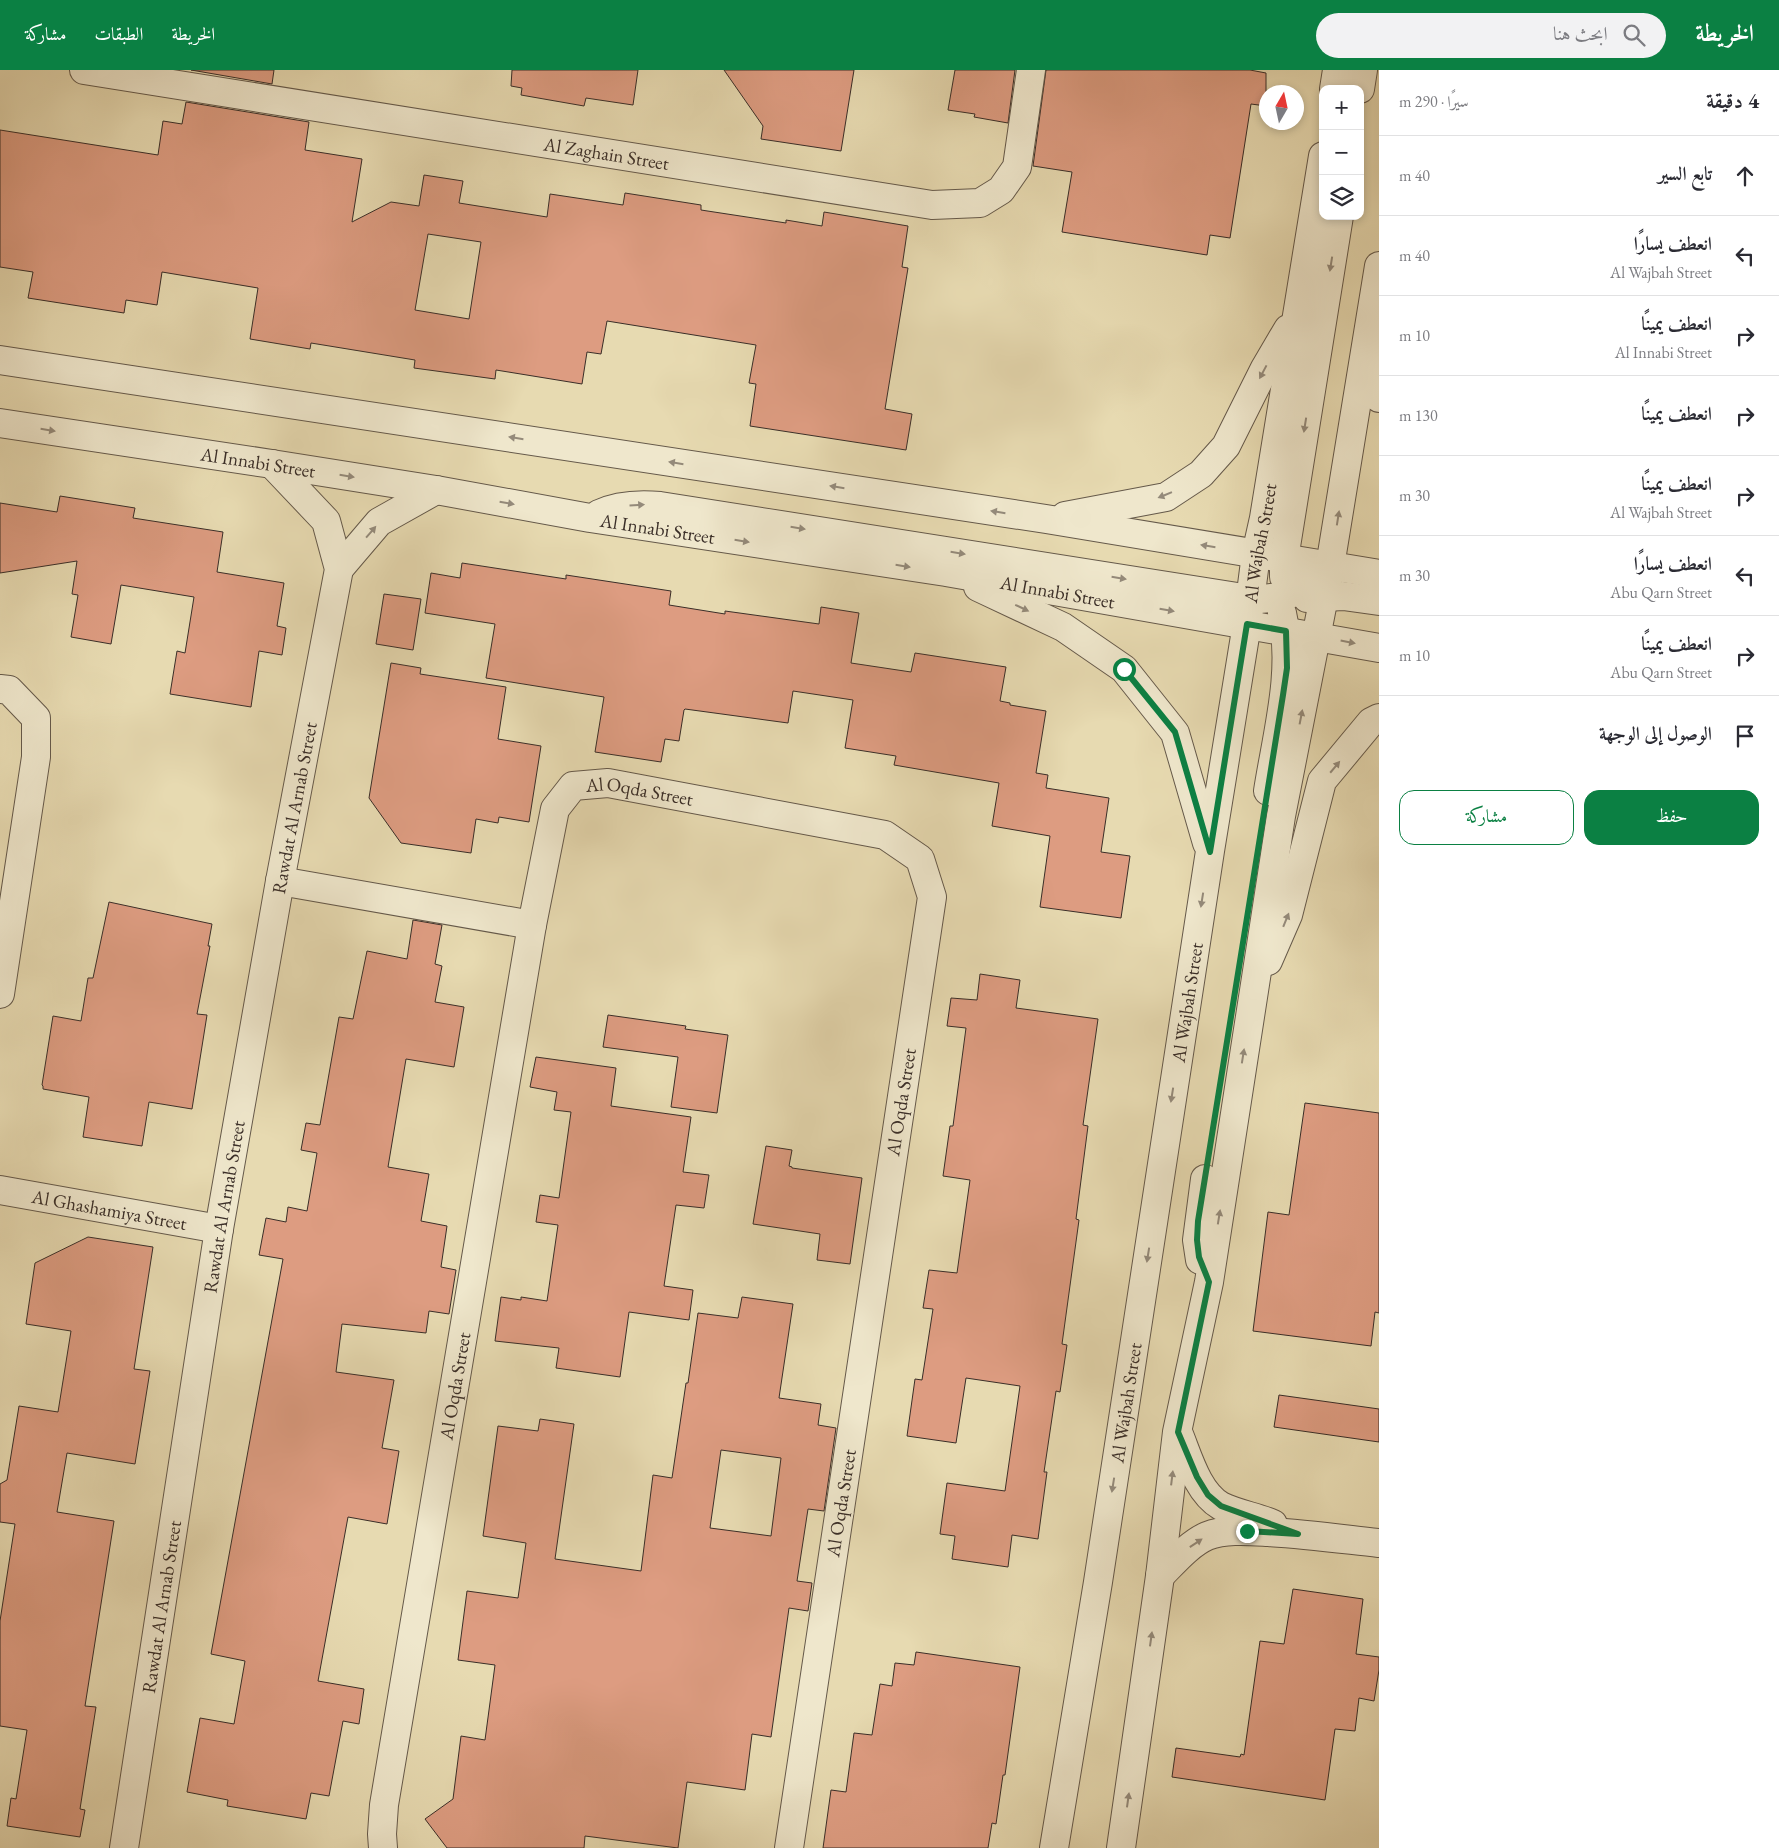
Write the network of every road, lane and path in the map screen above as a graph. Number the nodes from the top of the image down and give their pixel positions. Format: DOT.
graph roads {
  1 [pos="84,70"];
  2 [pos="1031,70"];
  3 [pos="1337,70"];
  4 [pos="1363,70"];
  5 [pos="1335,85"];
  6 [pos="1361,85"];
  7 [pos="1320,175"];
  8 [pos="1338,220"];
  9 [pos="1379,266"];
  10 [pos="1296,314"];
  11 [pos="1370,322"];
  12 [pos="0,360"];
  13 [pos="1379,398"];
  14 [pos="0,422"];
  15 [pos="272,464"];
  16 [pos="436,490"];
  17 [pos="590,518"];
  18 [pos="1046,519"];
  19 [pos="1256,554"];
  20 [pos="1284,559"];
  21 [pos="1330,566"];
  22 [pos="339,569"];
  23 [pos="946,572"];
  24 [pos="1379,574"];
  25 [pos="1324,596"];
  26 [pos="1379,601"];
  27 [pos="1284,606"];
  28 [pos="1248,612"];
  29 [pos="1316,636"];
  30 [pos="1379,648"];
  31 [pos="0,689"];
  32 [pos="1379,718"];
  33 [pos="1210,852"];
  34 [pos="280,882"];
  35 [pos="532,925"];
  36 [pos="0,994"];
  37 [pos="1252,996"];
  38 [pos="0,1190"];
  39 [pos="220,1229"];
  40 [pos="1209,1282"];
  41 [pos="1178,1432"];
  42 [pos="1298,1534"];
  43 [pos="1379,1543"];
  44 [pos="1160,1576"];
  45 [pos="124,1848"];
  46 [pos="383,1848"];
  47 [pos="789,1848"];
  48 [pos="1054,1848"];
  49 [pos="1121,1848"];
  1 -- 2 [label="street, Al Zaghain Street"];
  3 -- 5 [label="street"];
  4 -- 6 [label="street"];
  7 -- 10 [label="street, Al Wajbah Street"];
  8 -- 20 [label="street, one-way"];
  9 -- 11 [label="street"];
  10 -- 18 [label="street, one-way"];
  10 -- 19 [label="street, Al Wajbah Street"];
  11 -- 13 [label="street"];
  21 -- 11 [label="street, one-way"];
  18 -- 12 [label="street, one-way"];
  14 -- 15 [label="street, Al Innabi Street, one-way"];
  15 -- 16 [label="street, Al Innabi Street, one-way"];
  15 -- 22 [label="street, Rawdat Al Arnab Street"];
  16 -- 17 [label="street, Al Innabi Street, one-way"];
  22 -- 16 [label="street, Rawdat Al Arnab Street, one-way"];
  17 -- 23 [label="street, Al Innabi Street, one-way"];
  17 -- 28 [label="street, one-way"];
  19 -- 18 [label="street, one-way"];
  19 -- 20 [label="street"];
  19 -- 27 [label="street"];
  19 -- 28 [label="street, Al Wajbah Street"];
  20 -- 21 [label="street"];
  20 -- 27 [label="street"];
  21 -- 24 [label="street"];
  21 -- 25 [label="street"];
  21 -- 27 [label="street"];
  22 -- 34 [label="street, Rawdat Al Arnab Street"];
  23 -- 28 [label="street, Al Innabi Street, one-way"];
  23 -- 33 [label="street, one-way"];
  25 -- 26 [label="street"];
  25 -- 27 [label="street"];
  25 -- 29 [label="street"];
  27 -- 28 [label="street"];
  27 -- 29 [label="street"];
  27 -- 40 [label="street"];
  28 -- 33 [label="street, Al Wajbah Street"];
  29 -- 30 [label="street, one-way"];
  37 -- 29 [label="street, one-way"];
  31 -- 36 [label="street"];
  37 -- 32 [label="street, one-way"];
  33 -- 48 [label="street, Al Wajbah Street, one-way"];
  34 -- 35 [label="street"];
  34 -- 39 [label="street, Rawdat Al Arnab Street"];
  35 -- 46 [label="street, Al Oqda Street"];
  35 -- 47 [label="street, Al Oqda Street"];
  40 -- 37 [label="street, one-way"];
  38 -- 39 [label="street, Al Ghashamiya Street"];
  39 -- 45 [label="street, Rawdat Al Arnab Street"];
  40 -- 41 [label="street"];
  41 -- 42 [label="street"];
  44 -- 41 [label="street, one-way"];
  42 -- 43 [label="street"];
  44 -- 42 [label="street, one-way"];
  49 -- 44 [label="street, one-way"];
}
